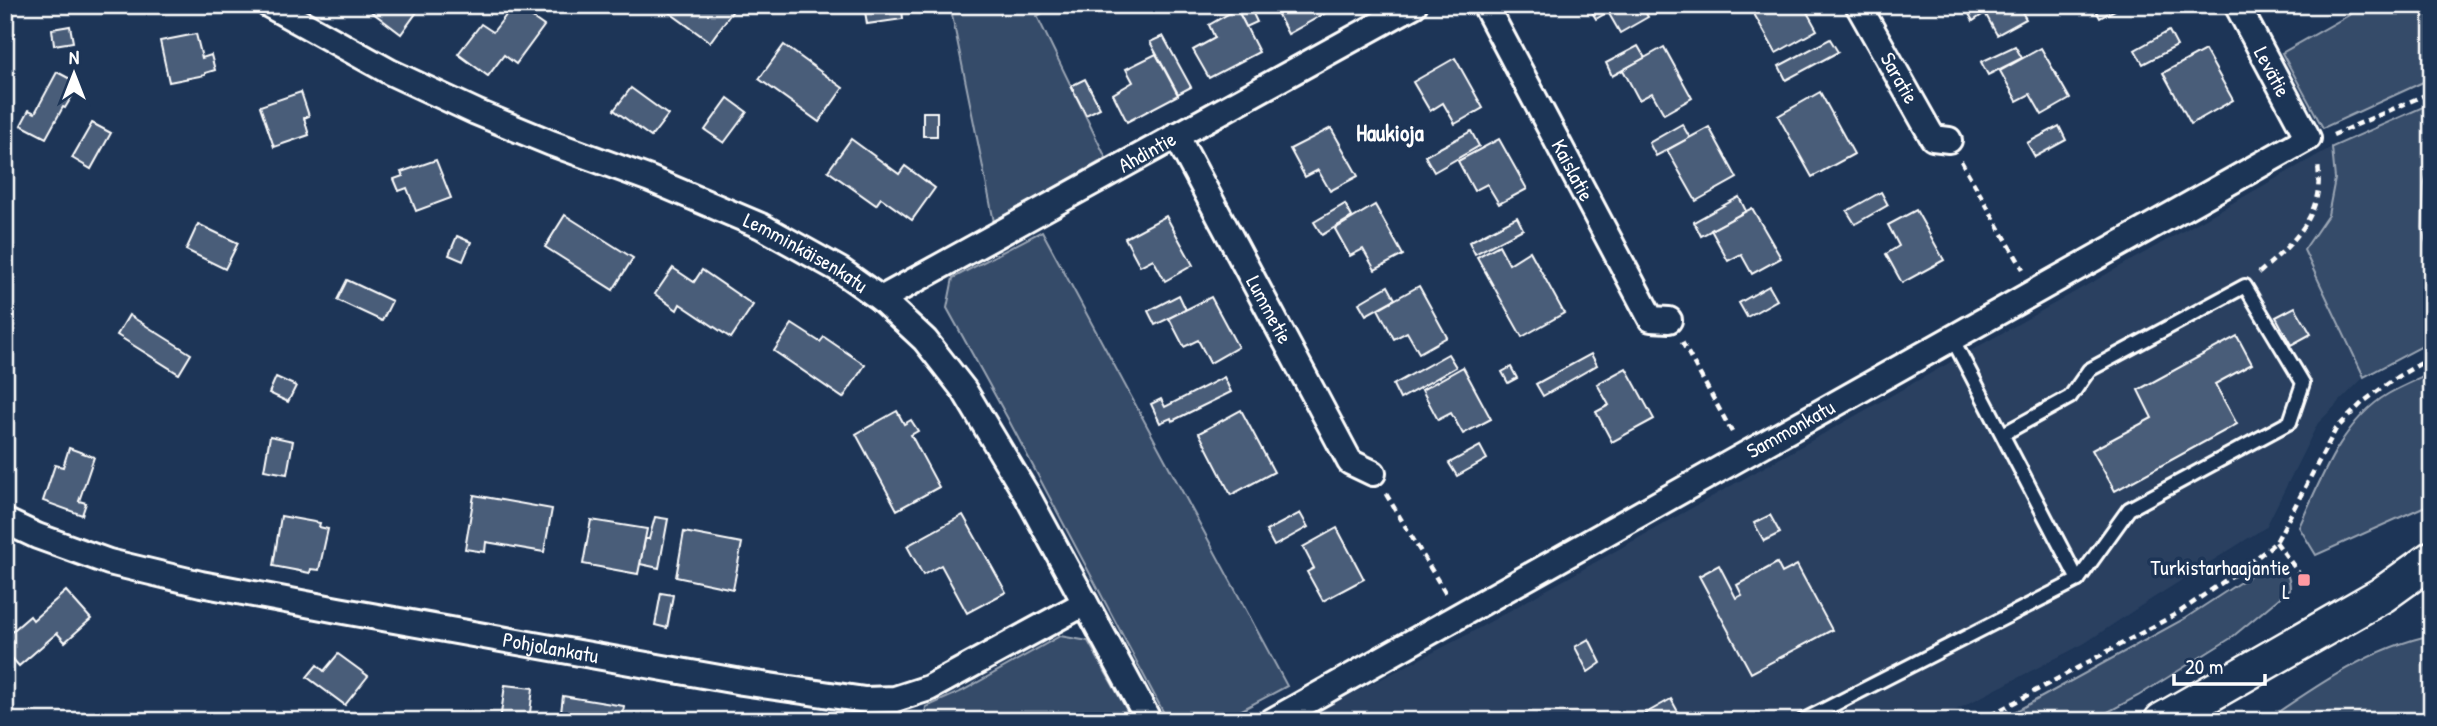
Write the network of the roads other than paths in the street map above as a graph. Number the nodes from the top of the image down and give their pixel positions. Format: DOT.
graph roads {
  1 [pos="1413,5"];
  2 [pos="1485,5"];
  3 [pos="1858,5"];
  4 [pos="2236,5"];
  5 [pos="277,7"];
  6 [pos="1176,135"];
  7 [pos="2308,138"];
  8 [pos="1949,140"];
  9 [pos="881,299"];
  10 [pos="1669,320"];
  11 [pos="1952,338"];
  12 [pos="2003,434"];
  13 [pos="1373,473"];
  14 [pos="5,521"];
  15 [pos="2432,559"];
  16 [pos="2432,575"];
  17 [pos="2078,580"];
  18 [pos="2382,595"];
  19 [pos="1085,603"];
  20 [pos="1149,721"];
  21 [pos="1272,721"];
  22 [pos="1802,721"];
  23 [pos="2162,721"];
  1 -- 6 [label="street, Ahdintie"];
  2 -- 10 [label="street, Kaislatie"];
  3 -- 8 [label="street, Saratie"];
  4 -- 7 [label="street, Levätie"];
  5 -- 9 [label="street, Lemminkäisenkatu"];
  6 -- 9 [label="street, Ahdintie"];
  6 -- 13 [label="street, Lummetie"];
  7 -- 11 [label="street, Sammonkatu"];
  9 -- 19 [label="street, Lemminkäisenkatu"];
  11 -- 12 [label="lane"];
  11 -- 21 [label="street, Sammonkatu"];
  12 -- 17 [label="lane"];
  12 -- 17 [label="lane"];
  14 -- 19 [label="street, Pohjolankatu"];
  15 -- 18 [label="main road"];
  16 -- 18 [label="main road"];
  17 -- 22 [label="lane"];
  18 -- 23 [label="main road"];
  19 -- 20 [label="street, Lemminkäisenkatu"];
}
